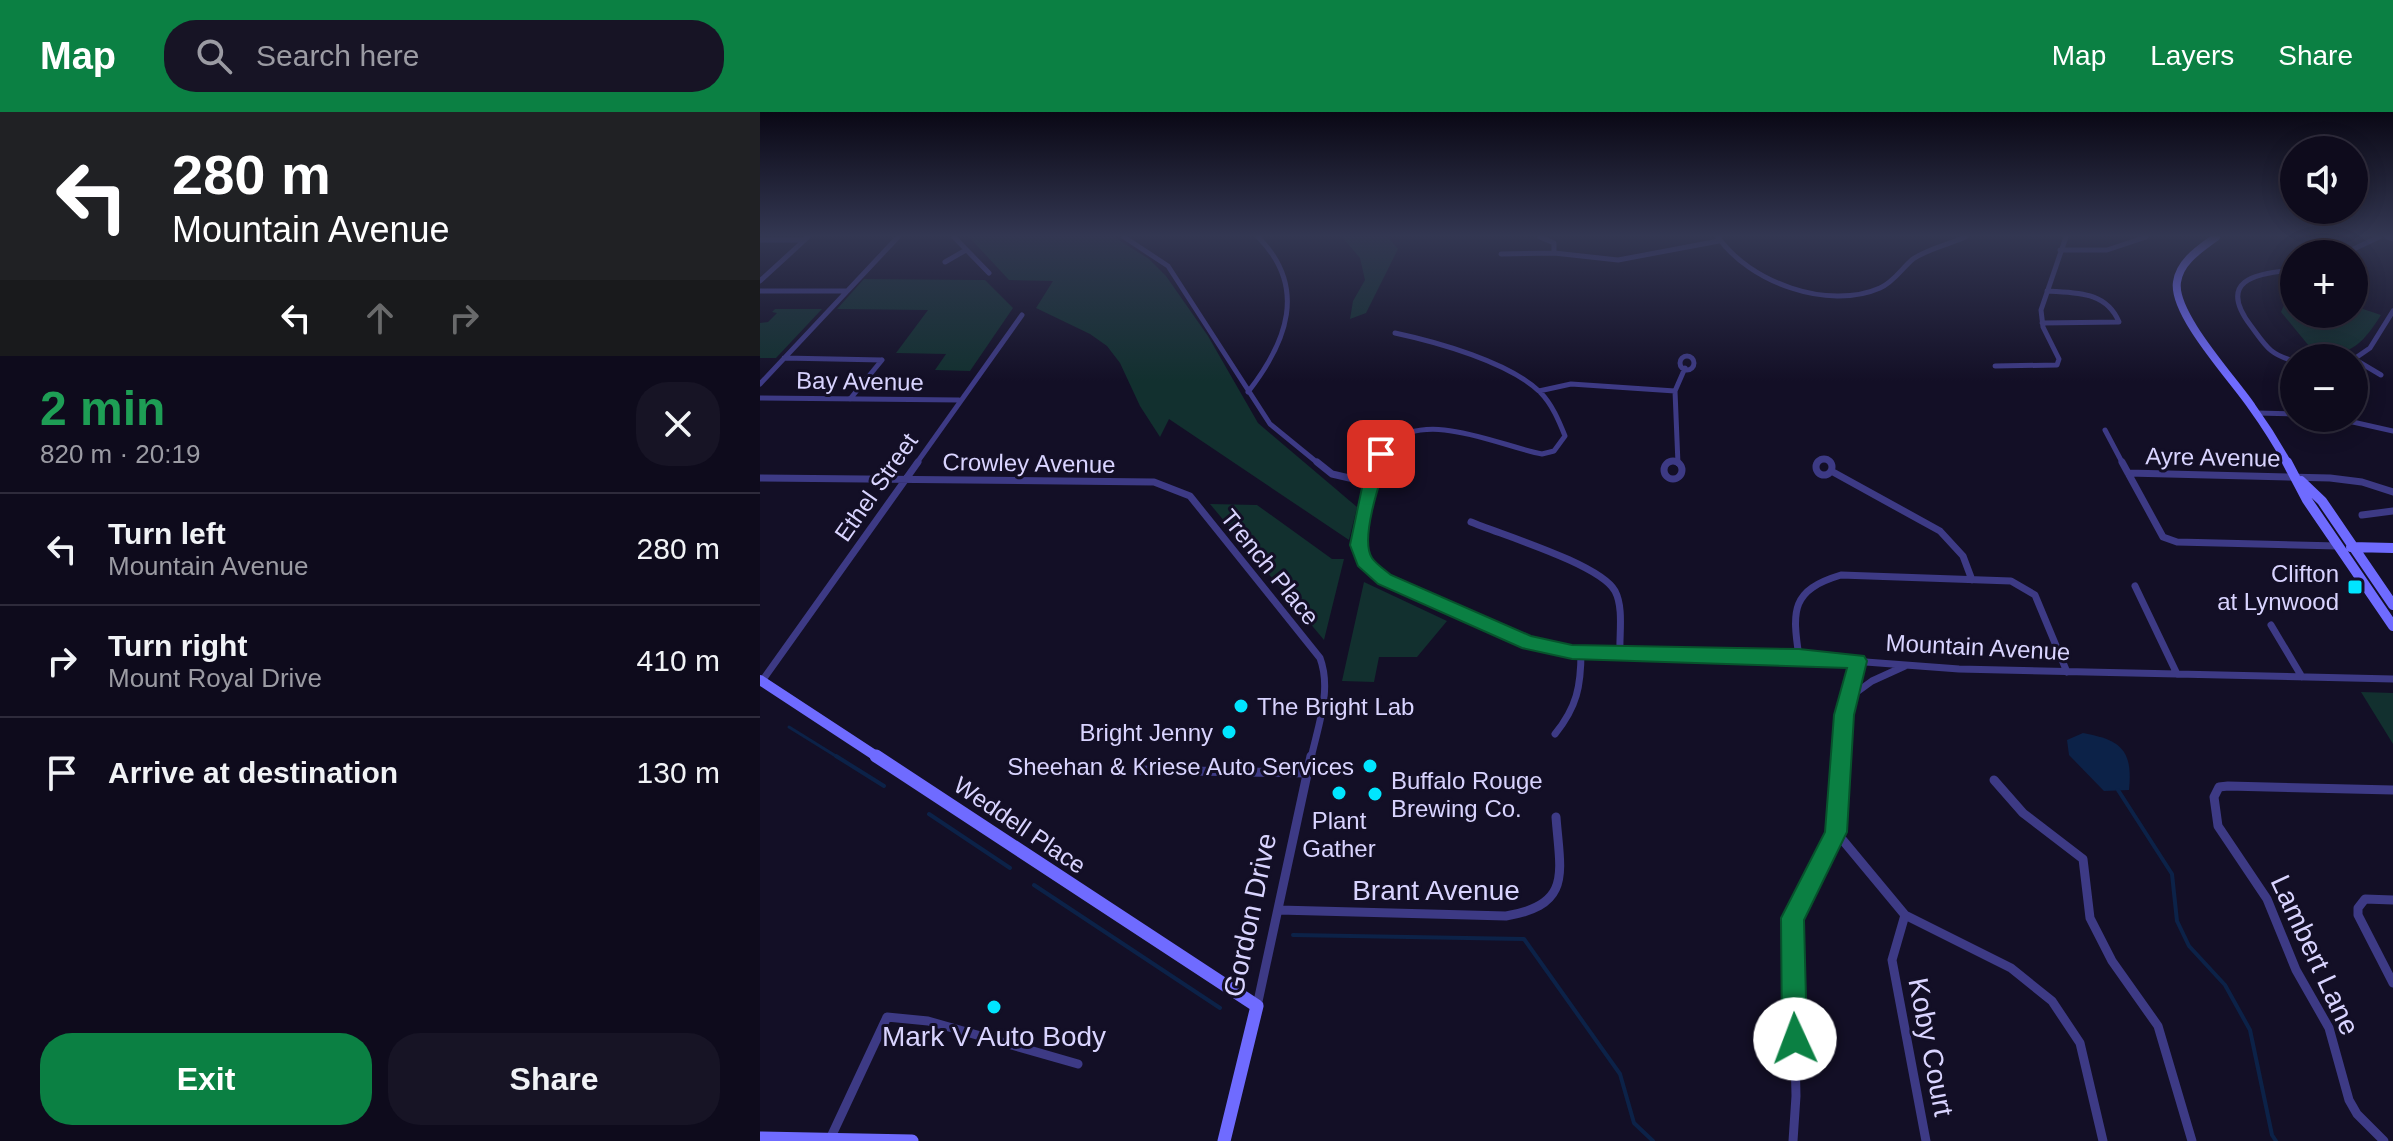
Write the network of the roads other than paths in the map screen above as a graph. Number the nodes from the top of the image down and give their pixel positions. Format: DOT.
graph roads {
  1 [pos="853,285"];
  2 [pos="1180,285"];
  3 [pos="1288,285"];
  4 [pos="1786,285"];
  5 [pos="1884,285"];
  6 [pos="2049,285"];
  7 [pos="2176,285"];
  8 [pos="2240,285"];
  9 [pos="760,291"];
  10 [pos="847,291"];
  11 [pos="2047,291"];
  12 [pos="2393,311"];
  13 [pos="1022,315"];
  14 [pos="2042,323"];
  15 [pos="1395,333"];
  16 [pos="2368,349"];
  17 [pos="784,358"];
  18 [pos="2280,358"];
  19 [pos="1995,366"];
  20 [pos="2368,367"];
  21 [pos="1685,368"];
  22 [pos="2381,375"];
  23 [pos="760,384"];
  24 [pos="1539,391"];
  25 [pos="1675,391"];
  26 [pos="1248,392"];
  27 [pos="760,398"];
  28 [pos="850,399"];
  29 [pos="959,400"];
  30 [pos="2257,413"];
  31 [pos="2280,414"];
  32 [pos="2368,425"];
  33 [pos="2105,430"];
  34 [pos="2393,431"];
  35 [pos="1678,464"];
  36 [pos="1833,472"];
  37 [pos="2128,473"];
  38 [pos="2297,477"];
  39 [pos="760,478"];
  40 [pos="903,479"];
  41 [pos="1154,482"];
  42 [pos="1371,483"];
  43 [pos="2393,492"];
  44 [pos="2393,511"];
  45 [pos="2362,515"];
  46 [pos="1471,522"];
  47 [pos="2338,546"];
  48 [pos="2355,547"];
  49 [pos="2393,548"];
  50 [pos="1972,580"];
  51 [pos="2135,586"];
  52 [pos="2393,605"];
  53 [pos="2271,625"];
  54 [pos="2393,626"];
  55 [pos="1581,652"];
  56 [pos="1620,653"];
  57 [pos="1799,657"];
  58 [pos="1858,661"];
  59 [pos="1907,665"];
  60 [pos="2067,672"];
  61 [pos="2177,674"];
  62 [pos="2302,677"];
  63 [pos="2393,679"];
  64 [pos="761,681"];
  65 [pos="1850,697"];
  66 [pos="1324,699"];
  67 [pos="1555,734"];
  68 [pos="1137,770"];
  69 [pos="1307,773"];
  70 [pos="1994,780"];
  71 [pos="2393,790"];
  72 [pos="1556,817"];
  73 [pos="1836,832"];
  74 [pos="2393,900"];
  75 [pos="1279,910"];
  76 [pos="1905,915"];
  77 [pos="2393,983"];
  78 [pos="1257,1006"];
  79 [pos="1078,1064"];
  80 [pos="760,1138"];
  81 [pos="830,1139"];
  82 [pos="912,1141"];
  83 [pos="1224,1141"];
  84 [pos="1793,1141"];
  85 [pos="1926,1141"];
  86 [pos="2103,1141"];
  87 [pos="2192,1141"];
  88 [pos="2384,1141"];
  1 -- 10 [label="street"];
  2 -- 26 [label="street"];
  3 -- 26 [label="street"];
  4 -- 5 [label="street"];
  6 -- 11 [label="street"];
  7 -- 30 [label="main road"];
  8 -- 18 [label="street"];
  9 -- 10 [label="street"];
  10 -- 17 [label="street"];
  11 -- 14 [label="street"];
  11 -- 14 [label="street"];
  12 -- 16 [label="street"];
  13 -- 29 [label="street, Ethel Street"];
  14 -- 19 [label="street"];
  15 -- 24 [label="street"];
  17 -- 23 [label="street"];
  17 -- 28 [label="street"];
  20 -- 22 [label="street"];
  21 -- 25 [label="street"];
  24 -- 25 [label="street"];
  24 -- 42 [label="street"];
  25 -- 35 [label="street"];
  26 -- 42 [label="street"];
  27 -- 28 [label="street, Bay Avenue"];
  28 -- 29 [label="street, Bay Avenue"];
  29 -- 40 [label="street, Ethel Street"];
  30 -- 31 [label="street"];
  30 -- 38 [label="main road"];
  32 -- 34 [label="street"];
  33 -- 37 [label="street"];
  36 -- 50 [label="street"];
  37 -- 38 [label="street, Ayre Avenue"];
  37 -- 47 [label="street"];
  38 -- 43 [label="street, Ayre Avenue"];
  38 -- 47 [label="main road"];
  38 -- 48 [label="main road"];
  39 -- 40 [label="street, Crowley Avenue"];
  40 -- 41 [label="street, Crowley Avenue"];
  40 -- 64 [label="street, Ethel Street"];
  41 -- 66 [label="street, Trench Place"];
  42 -- 55 [label="street, Mountain Avenue"];
  44 -- 45 [label="street"];
  46 -- 56 [label="street"];
  47 -- 48 [label="main road"];
  47 -- 54 [label="main road"];
  48 -- 49 [label="main road"];
  48 -- 52 [label="main road"];
  50 -- 57 [label="street"];
  50 -- 60 [label="street"];
  51 -- 61 [label="street"];
  53 -- 62 [label="street"];
  55 -- 56 [label="street, Mountain Avenue"];
  55 -- 67 [label="street"];
  56 -- 57 [label="street, Mountain Avenue"];
  57 -- 58 [label="street, Mountain Avenue"];
  58 -- 59 [label="street, Mountain Avenue"];
  58 -- 65 [label="street"];
  59 -- 60 [label="street, Mountain Avenue"];
  59 -- 65 [label="street"];
  60 -- 61 [label="street, Mountain Avenue"];
  61 -- 62 [label="street, Mountain Avenue"];
  62 -- 63 [label="street, Mountain Avenue"];
  64 -- 78 [label="main road, Weddell Place"];
  65 -- 73 [label="street"];
  66 -- 69 [label="street, Gordon Drive"];
  68 -- 69 [label="street"];
  69 -- 75 [label="street, Gordon Drive"];
  70 -- 87 [label="street"];
  71 -- 88 [label="street, Lambert Lane"];
  72 -- 75 [label="street, Brant Avenue"];
  73 -- 76 [label="street"];
  73 -- 84 [label="street"];
  74 -- 77 [label="street"];
  75 -- 78 [label="street, Gordon Drive"];
  76 -- 85 [label="street, Koby Court"];
  76 -- 86 [label="street"];
  78 -- 83 [label="main road, Gordon Drive"];
  79 -- 81 [label="street"];
  80 -- 81 [label="main road"];
  81 -- 82 [label="main road"];
}
